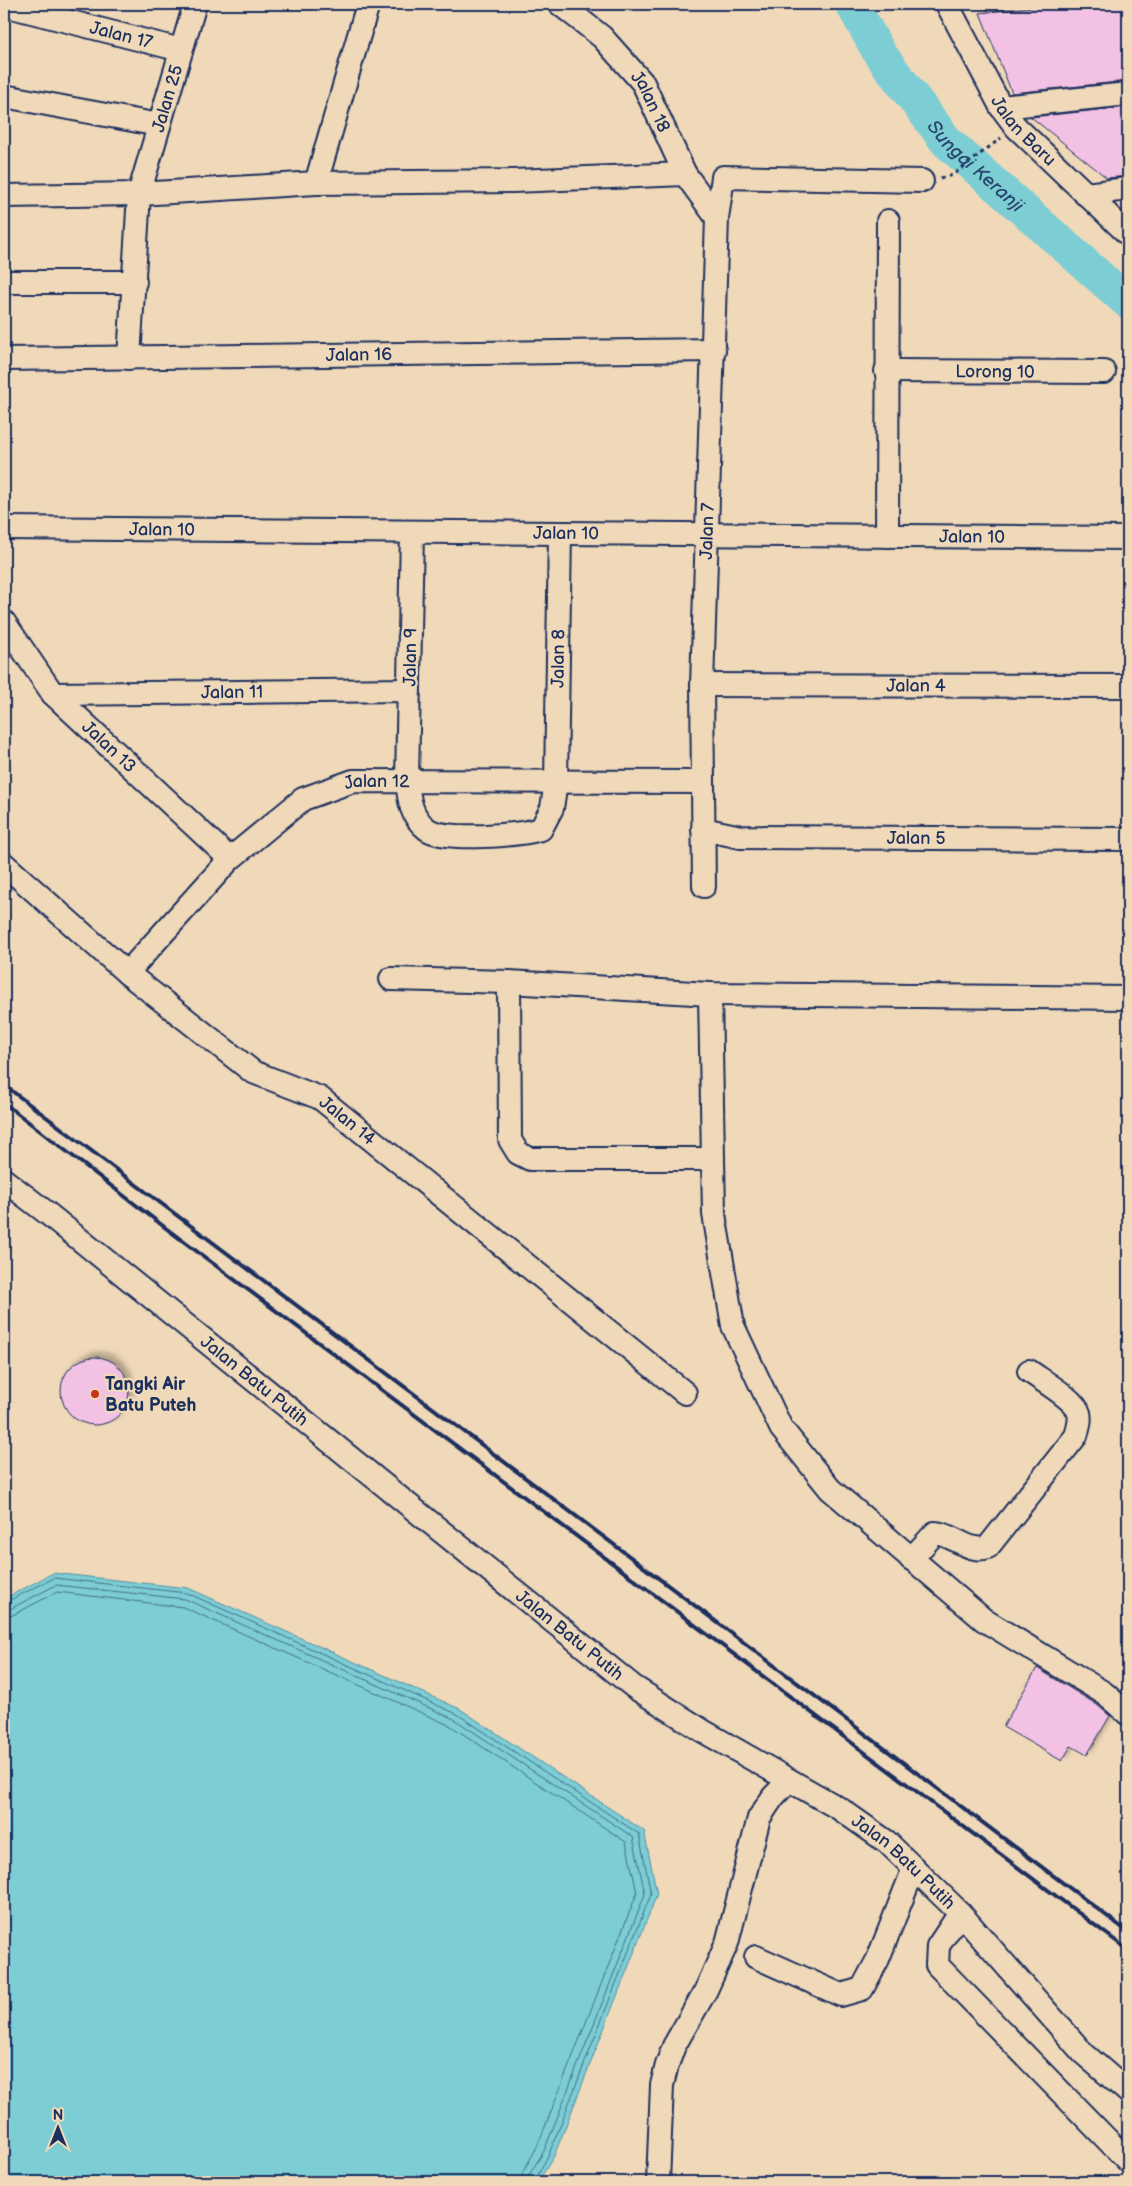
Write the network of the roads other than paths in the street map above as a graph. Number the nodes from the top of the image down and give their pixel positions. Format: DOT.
graph roads {
  1 [pos="195,4"];
  2 [pos="368,4"];
  3 [pos="560,4"];
  4 [pos="947,4"];
  5 [pos="4,5"];
  6 [pos="181,50"];
  7 [pos="1128,94"];
  8 [pos="4,96"];
  9 [pos="1001,107"];
  10 [pos="159,125"];
  11 [pos="685,174"];
  12 [pos="922,181"];
  13 [pos="316,183"];
  14 [pos="1128,189"];
  15 [pos="138,194"];
  16 [pos="1085,194"];
  17 [pos="4,196"];
  18 [pos="717,218"];
  19 [pos="888,221"];
  20 [pos="1128,234"];
  21 [pos="4,282"];
  22 [pos="135,282"];
  23 [pos="714,350"];
  24 [pos="129,358"];
  25 [pos="4,359"];
  26 [pos="886,371"];
  27 [pos="1104,372"];
  28 [pos="4,528"];
  29 [pos="412,532"];
  30 [pos="560,533"];
  31 [pos="706,534"];
  32 [pos="887,536"];
  33 [pos="1128,538"];
  34 [pos="4,622"];
  35 [pos="702,685"];
  36 [pos="1128,686"];
  37 [pos="409,690"];
  38 [pos="54,694"];
  39 [pos="408,781"];
  40 [pos="556,782"];
  41 [pos="703,782"];
  42 [pos="703,829"];
  43 [pos="1128,839"];
  44 [pos="230,859"];
  45 [pos="4,864"];
  46 [pos="704,886"];
  47 [pos="127,973"];
  48 [pos="391,979"];
  49 [pos="509,982"];
  50 [pos="710,994"];
  51 [pos="1128,998"];
  52 [pos="712,1159"];
  53 [pos="4,1180"];
  54 [pos="1029,1371"];
  55 [pos="685,1393"];
  56 [pos="911,1559"];
  57 [pos="1128,1714"];
  58 [pos="789,1780"];
  59 [pos="914,1868"];
  60 [pos="960,1913"];
  61 [pos="756,1957"];
  62 [pos="1128,2092"];
  63 [pos="1128,2161"];
  64 [pos="658,2182"];
  1 -- 6 [label="street, Jalan 25"];
  2 -- 13 [label="street"];
  3 -- 11 [label="street, Jalan 18"];
  4 -- 9 [label="street, Jalan Baru"];
  5 -- 6 [label="street, Jalan 17"];
  6 -- 10 [label="street, Jalan 25"];
  7 -- 9 [label="street"];
  8 -- 10 [label="street"];
  9 -- 16 [label="street, Jalan Baru"];
  10 -- 15 [label="street, Jalan 25"];
  11 -- 13 [label="street"];
  11 -- 18 [label="street, Jalan 18"];
  12 -- 18 [label="street, Jalan 7"];
  13 -- 15 [label="street"];
  14 -- 16 [label="street"];
  15 -- 17 [label="street"];
  15 -- 22 [label="street, Jalan 25"];
  16 -- 20 [label="street, Jalan Baru"];
  18 -- 23 [label="street, Jalan 7"];
  19 -- 26 [label="street"];
  21 -- 22 [label="street"];
  22 -- 24 [label="street, Jalan 25"];
  23 -- 24 [label="street, Jalan 16"];
  23 -- 31 [label="street, Jalan 7"];
  24 -- 25 [label="street, Jalan 16"];
  26 -- 27 [label="street, Lorong 10"];
  26 -- 32 [label="street"];
  28 -- 29 [label="street, Jalan 10"];
  29 -- 30 [label="street, Jalan 10"];
  29 -- 37 [label="street, Jalan 9"];
  30 -- 31 [label="street, Jalan 10"];
  30 -- 40 [label="street, Jalan 8"];
  31 -- 32 [label="street, Jalan 10"];
  31 -- 35 [label="street, Jalan 7"];
  32 -- 33 [label="street, Jalan 10"];
  34 -- 38 [label="street, Jalan 13"];
  35 -- 36 [label="street, Jalan 4"];
  35 -- 41 [label="street, Jalan 7"];
  37 -- 38 [label="street, Jalan 11"];
  37 -- 39 [label="street, Jalan 9"];
  38 -- 44 [label="street, Jalan 13"];
  39 -- 40 [label="street, Jalan 12"];
  39 -- 40 [label="street, Jalan 8"];
  39 -- 44 [label="street, Jalan 12"];
  40 -- 41 [label="street, Jalan 12"];
  41 -- 42 [label="street, Jalan 7"];
  42 -- 43 [label="street, Jalan 5"];
  42 -- 46 [label="street, Jalan 7"];
  44 -- 47 [label="street, Jalan 12"];
  45 -- 47 [label="street, Jalan 14"];
  47 -- 55 [label="street, Jalan 14"];
  48 -- 49 [label="street"];
  49 -- 50 [label="street"];
  49 -- 52 [label="street"];
  50 -- 51 [label="street"];
  50 -- 52 [label="street"];
  52 -- 56 [label="street"];
  53 -- 58 [label="street, Jalan Batu Putih"];
  54 -- 56 [label="street"];
  56 -- 57 [label="street"];
  58 -- 59 [label="street, Jalan Batu Putih"];
  58 -- 64 [label="street"];
  59 -- 60 [label="street, Jalan Batu Putih"];
  59 -- 61 [label="street"];
  60 -- 62 [label="street, Jalan Batu Putih"];
  60 -- 63 [label="street"];
}
